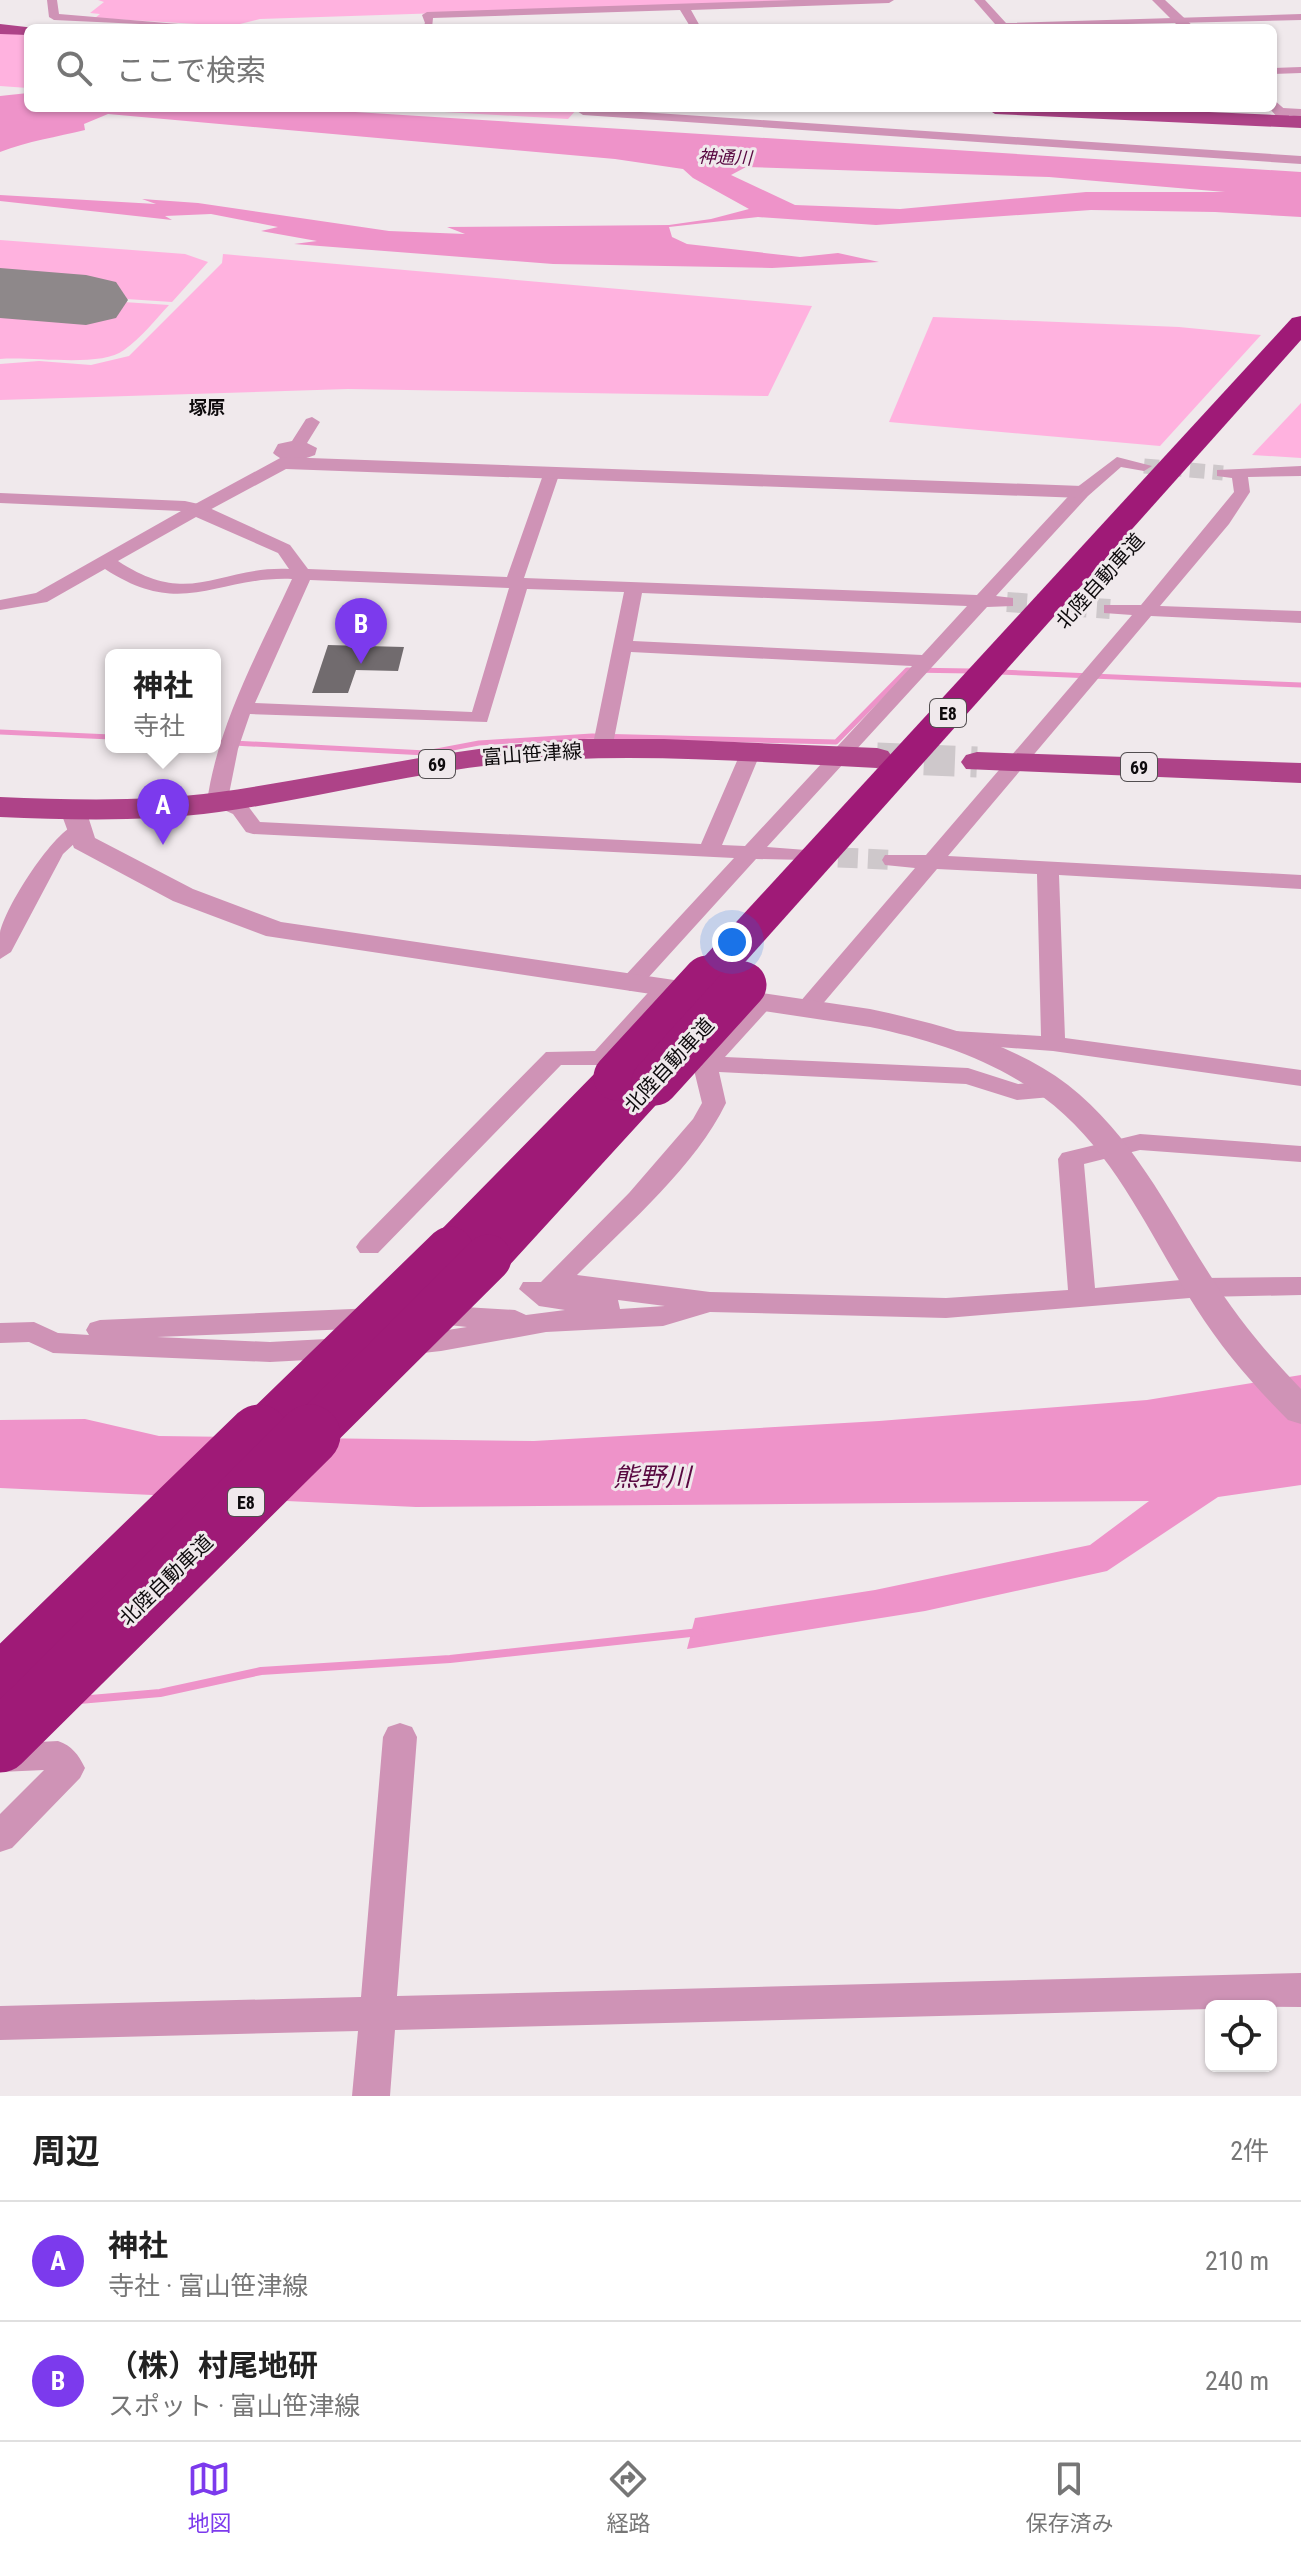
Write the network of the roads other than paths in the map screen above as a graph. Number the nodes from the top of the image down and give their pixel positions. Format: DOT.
graph roads {
  1 [pos="52,0"];
  2 [pos="889,0"];
  3 [pos="979,0"];
  4 [pos="1158,0"];
  5 [pos="684,7"];
  6 [pos="1301,17"];
  7 [pos="160,24"];
  8 [pos="429,24"];
  9 [pos="694,24"];
  10 [pos="998,24"];
  11 [pos="1184,24"];
  12 [pos="0,29"];
  13 [pos="24,30"];
  14 [pos="1301,70"];
  15 [pos="1277,71"];
  16 [pos="598,112"];
  17 [pos="1065,112"];
  18 [pos="1291,114"];
  19 [pos="1301,160"];
  20 [pos="1301,324"];
  21 [pos="1301,353"];
  22 [pos="312,422"];
  23 [pos="292,455"];
  24 [pos="1217,462"];
  25 [pos="1144,466"];
  26 [pos="1301,471"];
  27 [pos="551,475"];
  28 [pos="1082,492"];
  29 [pos="0,498"];
  30 [pos="197,509"];
  31 [pos="104,560"];
  32 [pos="303,575"];
  33 [pos="516,584"];
  34 [pos="634,589"];
  35 [pos="1007,602"];
  36 [pos="979,604"];
  37 [pos="0,605"];
  38 [pos="1110,609"];
  39 [pos="1143,610"];
  40 [pos="1301,617"];
  41 [pos="623,646"];
  42 [pos="926,661"];
  43 [pos="246,708"];
  44 [pos="602,749"];
  45 [pos="750,754"];
  46 [pos="839,757"];
  47 [pos="877,758"];
  48 [pos="977,762"];
  49 [pos="1013,763"];
  50 [pos="1301,773"];
  51 [pos="217,802"];
  52 [pos="0,807"];
  53 [pos="76,819"];
  54 [pos="709,851"];
  55 [pos="747,853"];
  56 [pos="798,855"];
  57 [pos="893,860"];
  58 [pos="933,862"];
  59 [pos="1048,869"];
  60 [pos="1301,882"];
  61 [pos="0,952"];
  62 [pos="630,984"];
  63 [pos="664,989"];
  64 [pos="738,989"];
  65 [pos="807,1008"];
  66 [pos="954,1038"];
  67 [pos="1053,1044"];
  68 [pos="705,1064"];
  69 [pos="624,1073"];
  70 [pos="1301,1078"];
  71 [pos="1051,1089"];
  72 [pos="1115,1151"];
  73 [pos="1301,1154"];
  74 [pos="369,1247"];
  75 [pos="469,1254"];
  76 [pos="1301,1286"];
  77 [pos="533,1289"];
  78 [pos="1202,1291"];
  79 [pos="635,1293"];
  80 [pos="1082,1299"];
  81 [pos="710,1302"];
  82 [pos="0,1333"];
  83 [pos="1301,1411"];
  84 [pos="0,1686"];
  85 [pos="400,1737"];
  86 [pos="0,1742"];
  87 [pos="0,1758"];
  88 [pos="0,1837"];
  89 [pos="1301,1990"];
  90 [pos="377,2015"];
  91 [pos="0,2023"];
  92 [pos="371,2096"];
  1 -- 7 [label="street"];
  2 -- 5 [label="street"];
  3 -- 10 [label="street"];
  4 -- 11 [label="street"];
  5 -- 8 [label="street"];
  5 -- 9 [label="street"];
  6 -- 11 [label="street"];
  12 -- 13 [label="main road"];
  14 -- 15 [label="street"];
  16 -- 19 [label="street"];
  17 -- 18 [label="main road"];
  20 -- 24 [label="highway, 北陸自動車道 / E8"];
  21 -- 24 [label="highway, 北陸自動車道 / E8"];
  22 -- 23 [label="street"];
  23 -- 27 [label="street"];
  23 -- 30 [label="street"];
  24 -- 26 [label="street"];
  24 -- 39 [label="street"];
  24 -- 64 [label="highway, 北陸自動車道 / E8"];
  25 -- 28 [label="street"];
  27 -- 28 [label="street"];
  27 -- 33 [label="street"];
  28 -- 36 [label="street"];
  29 -- 30 [label="street"];
  30 -- 31 [label="street"];
  30 -- 32 [label="street"];
  31 -- 32 [label="street"];
  31 -- 37 [label="street"];
  32 -- 33 [label="street"];
  32 -- 43 [label="street"];
  33 -- 34 [label="street"];
  33 -- 43 [label="street"];
  34 -- 36 [label="street"];
  34 -- 41 [label="street"];
  35 -- 36 [label="street"];
  36 -- 42 [label="street"];
  38 -- 39 [label="street"];
  39 -- 40 [label="street"];
  39 -- 49 [label="street"];
  41 -- 42 [label="street"];
  41 -- 44 [label="street"];
  42 -- 46 [label="street"];
  43 -- 51 [label="street"];
  44 -- 45 [label="main road, 富山笹津線 / 69"];
  44 -- 51 [label="main road, 富山笹津線 / 69"];
  45 -- 46 [label="main road, 富山笹津線 / 69"];
  45 -- 54 [label="street"];
  46 -- 47 [label="main road, 富山笹津線 / 69"];
  46 -- 55 [label="street"];
  48 -- 49 [label="main road, 69"];
  49 -- 50 [label="main road, 69"];
  49 -- 58 [label="street"];
  51 -- 53 [label="main road, 富山笹津線 / 69"];
  51 -- 54 [label="street"];
  52 -- 53 [label="main road, 富山笹津線 / 69"];
  53 -- 61 [label="street"];
  53 -- 62 [label="street"];
  54 -- 55 [label="street"];
  55 -- 56 [label="street"];
  55 -- 62 [label="street"];
  57 -- 58 [label="street"];
  58 -- 59 [label="street"];
  58 -- 65 [label="street"];
  59 -- 60 [label="street"];
  59 -- 67 [label="street"];
  62 -- 63 [label="street"];
  63 -- 64 [label="street"];
  63 -- 69 [label="street"];
  64 -- 65 [label="street"];
  64 -- 68 [label="street"];
  64 -- 69 [label="highway, 北陸自動車道 / E8, bridge"];
  65 -- 66 [label="street"];
  66 -- 67 [label="street"];
  66 -- 71 [label="street"];
  67 -- 70 [label="street"];
  68 -- 69 [label="street"];
  68 -- 71 [label="street"];
  68 -- 79 [label="street"];
  69 -- 74 [label="street"];
  69 -- 75 [label="highway, 北陸自動車道 / E8"];
  71 -- 72 [label="street"];
  72 -- 73 [label="street"];
  72 -- 78 [label="street"];
  72 -- 80 [label="street"];
  75 -- 84 [label="highway, 北陸自動車道 / E8, bridge"];
  75 -- 86 [label="highway, 北陸自動車道 / E8, bridge"];
  76 -- 78 [label="street"];
  77 -- 79 [label="street"];
  78 -- 80 [label="street"];
  78 -- 83 [label="street"];
  79 -- 81 [label="street"];
  80 -- 81 [label="street"];
  81 -- 82 [label="street"];
  85 -- 90 [label="street"];
  87 -- 88 [label="street"];
  89 -- 90 [label="street"];
  90 -- 91 [label="street"];
  90 -- 92 [label="street"];
}
